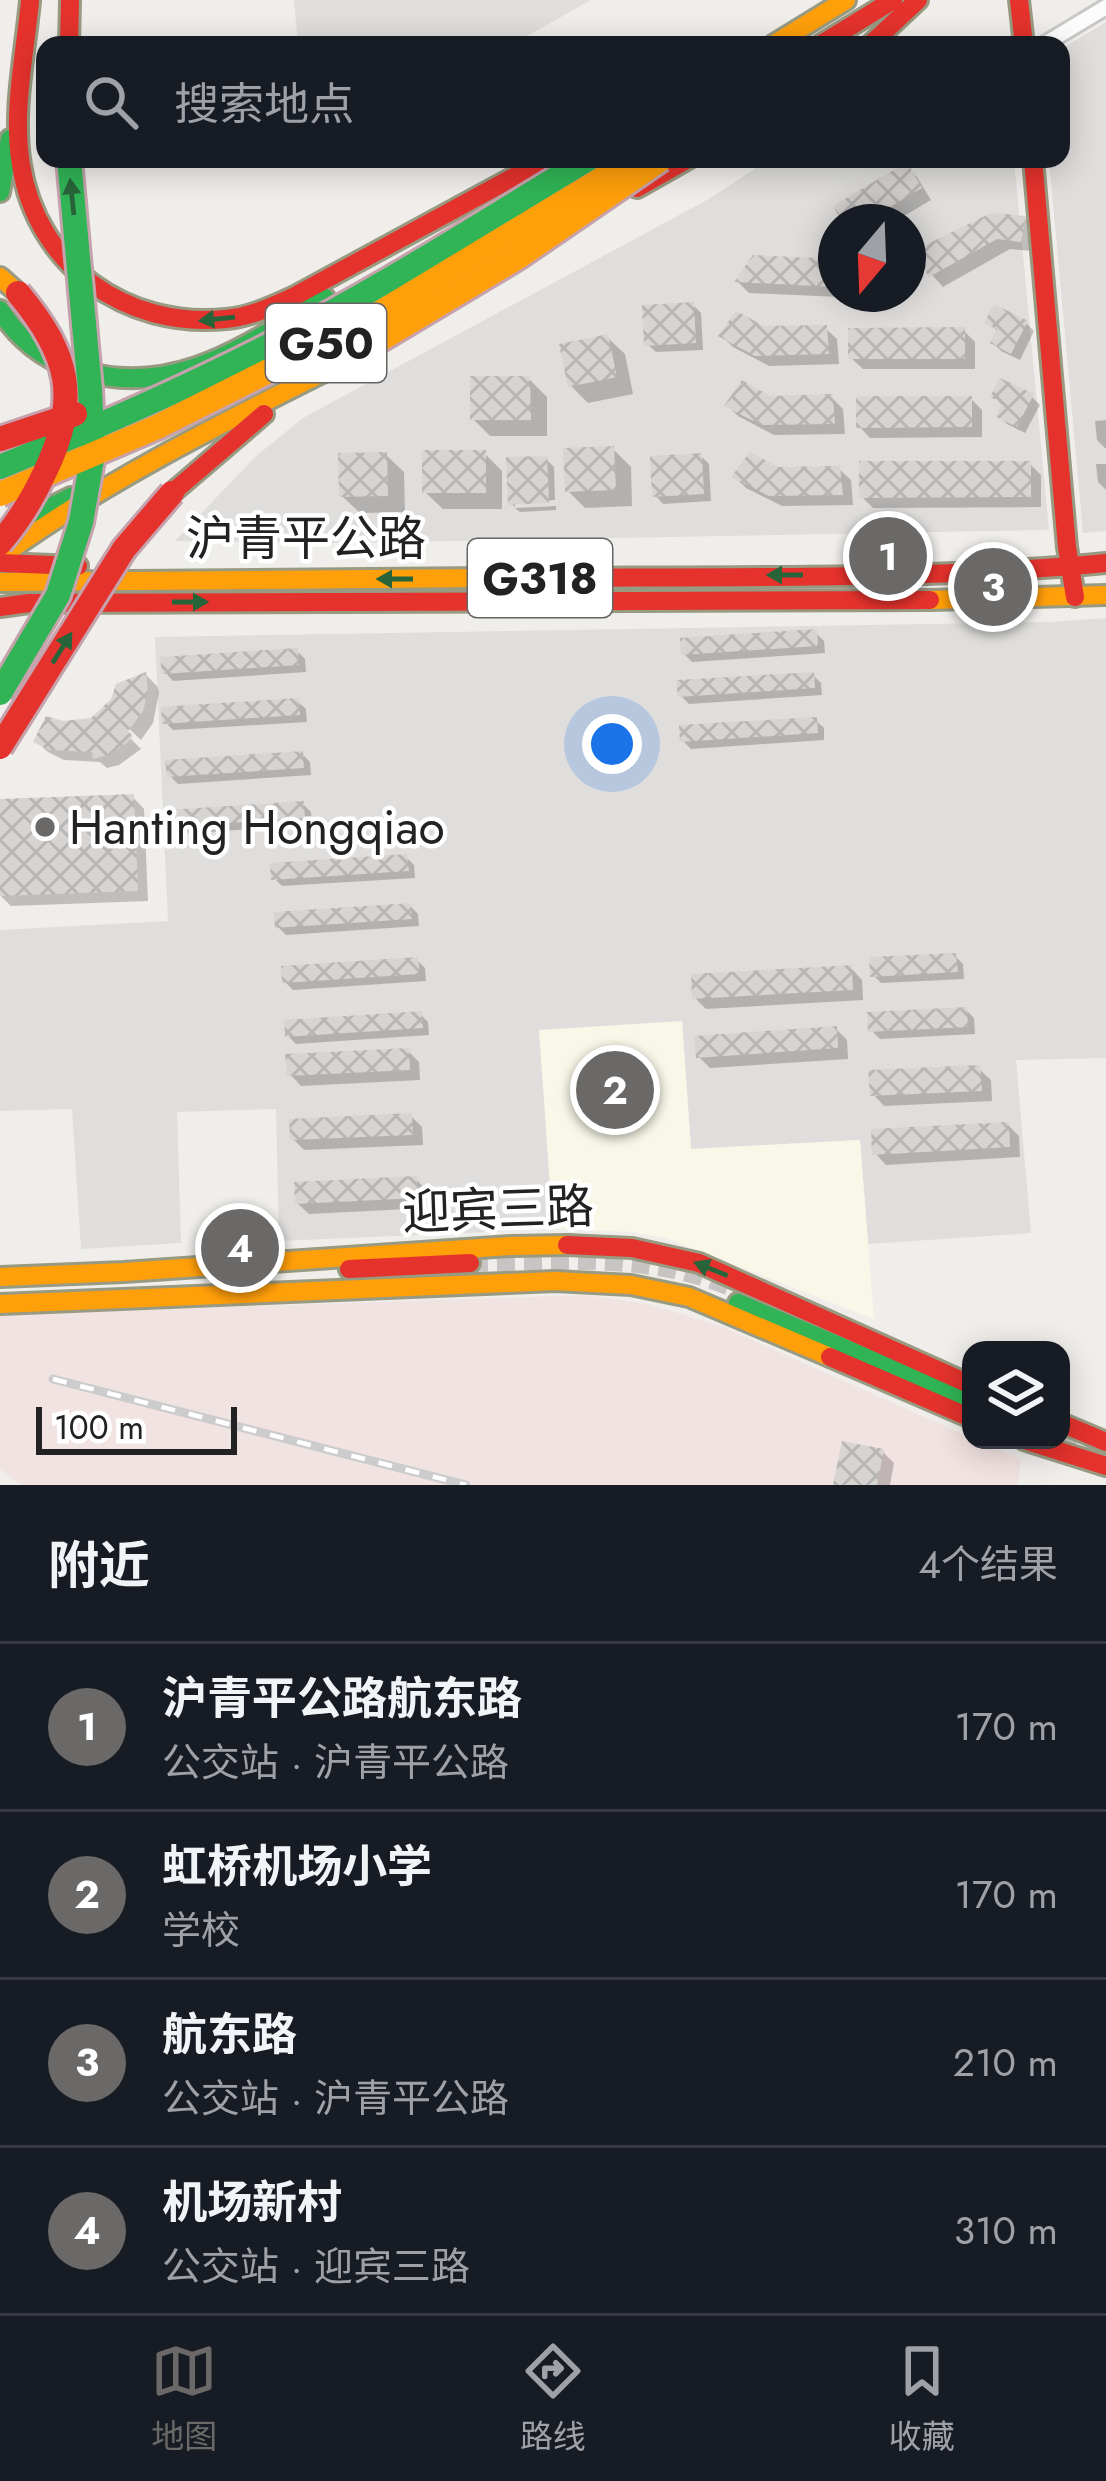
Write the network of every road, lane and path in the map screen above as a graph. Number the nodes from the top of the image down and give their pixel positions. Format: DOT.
graph roads {
  1 [pos="30,0"];
  2 [pos="70,0"];
  3 [pos="849,0"];
  4 [pos="918,0"];
  5 [pos="933,0"];
  6 [pos="1019,0"];
  7 [pos="1106,7"];
  8 [pos="894,12"];
  9 [pos="68,36"];
  10 [pos="788,36"];
  11 [pos="799,36"];
  12 [pos="840,36"];
  13 [pos="1023,36"];
  14 [pos="1058,36"];
  15 [pos="70,168"];
  16 [pos="530,168"];
  17 [pos="573,168"];
  18 [pos="590,168"];
  19 [pos="620,168"];
  20 [pos="648,168"];
  21 [pos="672,168"];
  22 [pos="1035,168"];
  23 [pos="0,193"];
  24 [pos="547,193"];
  25 [pos="0,277"];
  26 [pos="0,310"];
  27 [pos="242,358"];
  28 [pos="335,366"];
  29 [pos="0,439"];
  30 [pos="0,466"];
  31 [pos="0,494"];
  32 [pos="0,509"];
  33 [pos="81,522"];
  34 [pos="0,532"];
  35 [pos="0,543"];
  36 [pos="1106,563"];
  37 [pos="1070,566"];
  38 [pos="2,574"];
  39 [pos="1106,595"];
  40 [pos="1075,597"];
  41 [pos="73,602"];
  42 [pos="0,608"];
  43 [pos="0,620"];
  44 [pos="0,656"];
  45 [pos="0,693"];
  46 [pos="0,747"];
  47 [pos="574,1245"];
  48 [pos="467,1256"];
  49 [pos="0,1281"];
  50 [pos="554,1281"];
  51 [pos="454,1284"];
  52 [pos="0,1304"];
  53 [pos="962,1381"];
  54 [pos="962,1398"];
  55 [pos="962,1414"];
  56 [pos="1070,1428"];
  57 [pos="1106,1442"];
  58 [pos="1052,1449"];
  59 [pos="1106,1466"];
  16 -- 1 [label="main road, one-way"];
  1 -- 23 [label="main road"];
  2 -- 9 [label="main road"];
  3 -- 10 [label="main road"];
  3 -- 11 [label="main road"];
  4 -- 8 [label="main road"];
  5 -- 8 [label="main road"];
  6 -- 13 [label="main road"];
  7 -- 14 [label="street"];
  8 -- 12 [label="main road"];
  33 -- 15 [label="main road, one-way, bridge"];
  17 -- 27 [label="main road, G50, bridge"];
  18 -- 24 [label="main road"];
  19 -- 31 [label="main road, G50, bridge"];
  20 -- 28 [label="main road, bridge"];
  21 -- 34 [label="main road"];
  22 -- 37 [label="main road"];
  24 -- 26 [label="main road"];
  24 -- 32 [label="main road"];
  25 -- 35 [label="main road, bridge"];
  27 -- 29 [label="main road, bridge"];
  27 -- 30 [label="main road, G50, bridge"];
  28 -- 38 [label="main road, bridge"];
  46 -- 28 [label="main road, one-way, bridge"];
  33 -- 44 [label="main road, bridge"];
  33 -- 45 [label="main road, bridge"];
  36 -- 37 [label="main road, 沪青平公路 / G318"];
  37 -- 38 [label="main road, 沪青平公路 / G318, one-way"];
  37 -- 40 [label="main road"];
  39 -- 40 [label="main road, 沪青平公路 / G318"];
  41 -- 40 [label="main road, 沪青平公路 / G318, one-way"];
  41 -- 42 [label="main road, 沪青平公路 / G318"];
  41 -- 43 [label="main road, 沪青平公路 / G318"];
  47 -- 48 [label="main road, 迎宾三路"];
  47 -- 50 [label="main road"];
  53 -- 47 [label="main road, 迎宾三路, one-way"];
  48 -- 49 [label="main road, 迎宾三路"];
  48 -- 49 [label="main road, 迎宾三路"];
  48 -- 51 [label="main road"];
  50 -- 51 [label="main road, 迎宾三路"];
  50 -- 54 [label="main road"];
  50 -- 55 [label="main road, 迎宾三路"];
  51 -- 52 [label="main road, 迎宾三路"];
  56 -- 57 [label="main road"];
  58 -- 59 [label="main road"];
}
